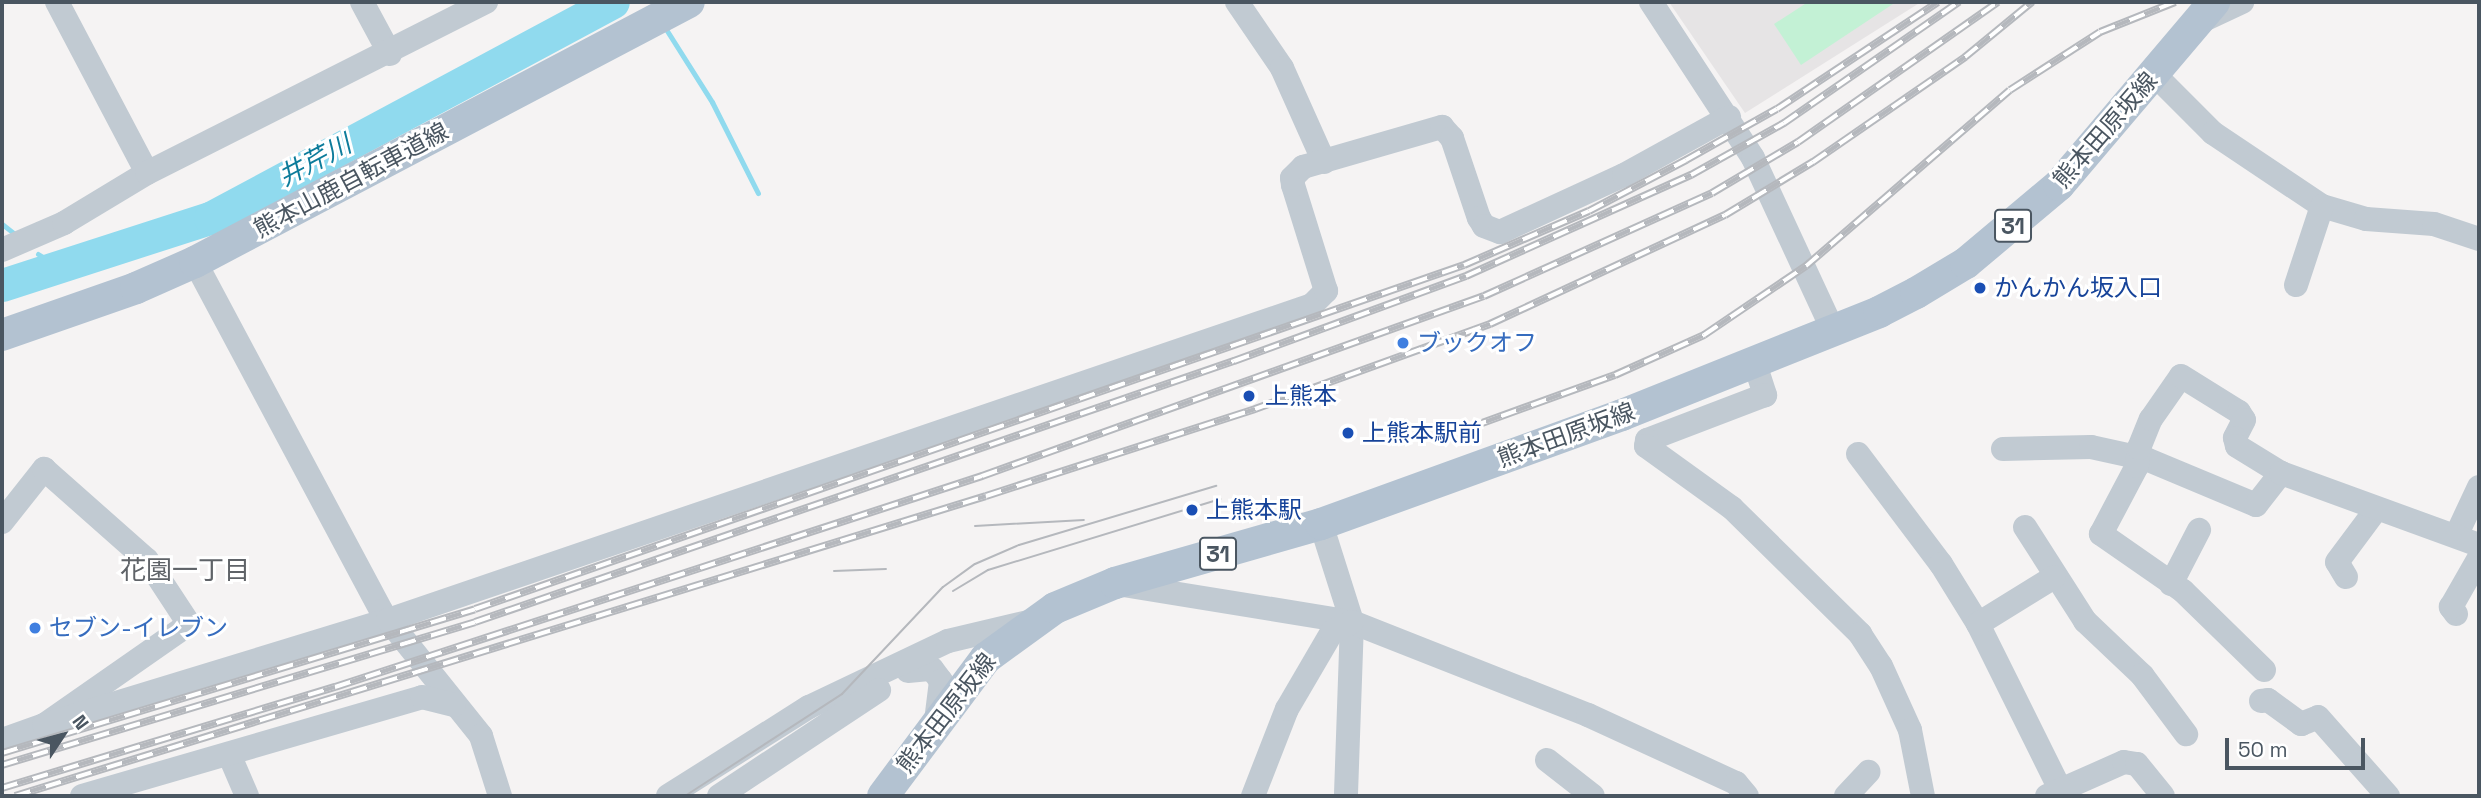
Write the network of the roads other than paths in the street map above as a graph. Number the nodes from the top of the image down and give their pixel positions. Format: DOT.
graph roads {
  1 [pos="57,2"];
  2 [pos="362,2"];
  3 [pos="486,2"];
  4 [pos="1237,2"];
  5 [pos="1651,2"];
  6 [pos="2242,2"];
  7 [pos="670,10"];
  8 [pos="2205,12"];
  9 [pos="390,54"];
  10 [pos="2154,74"];
  11 [pos="1729,117"];
  12 [pos="1324,162"];
  13 [pos="147,173"];
  14 [pos="2322,206"];
  15 [pos="2479,239"];
  16 [pos="2,250"];
  17 [pos="195,262"];
  18 [pos="2296,285"];
  19 [pos="1833,330"];
  20 [pos="2,335"];
  21 [pos="1755,364"];
  22 [pos="2003,449"];
  23 [pos="1858,454"];
  24 [pos="2137,457"];
  25 [pos="2281,473"];
  26 [pos="2479,487"];
  27 [pos="2375,510"];
  28 [pos="2,522"];
  29 [pos="1321,524"];
  30 [pos="2025,527"];
  31 [pos="2199,530"];
  32 [pos="2468,540"];
  33 [pos="2479,558"];
  34 [pos="2054,577"];
  35 [pos="2346,577"];
  36 [pos="1115,583"];
  37 [pos="2171,584"];
  38 [pos="2456,614"];
  39 [pos="388,620"];
  40 [pos="1032,621"];
  41 [pos="1352,622"];
  42 [pos="1978,624"];
  43 [pos="948,641"];
  44 [pos="2264,670"];
  45 [pos="908,671"];
  46 [pos="2261,701"];
  47 [pos="454,705"];
  48 [pos="936,721"];
  49 [pos="44,726"];
  50 [pos="2186,734"];
  51 [pos="2,740"];
  52 [pos="229,754"];
  53 [pos="1547,760"];
  54 [pos="1868,772"];
  55 [pos="2053,793"];
  56 [pos="82,796"];
  57 [pos="247,796"];
  58 [pos="500,796"];
  59 [pos="668,796"];
  60 [pos="719,796"];
  61 [pos="883,796"];
  62 [pos="1253,796"];
  63 [pos="1346,796"];
  64 [pos="1593,796"];
  65 [pos="1747,796"];
  66 [pos="1846,796"];
  67 [pos="1923,796"];
  68 [pos="2163,796"];
  69 [pos="2388,796"];
  1 -- 13 [label="street"];
  2 -- 9 [label="street"];
  3 -- 9 [label="street"];
  4 -- 12 [label="street"];
  5 -- 11 [label="street"];
  6 -- 8 [label="street"];
  7 -- 17 [label="main road, 熊本山鹿自転車道線"];
  8 -- 10 [label="main road, 熊本田原坂線 / 31"];
  9 -- 13 [label="street"];
  10 -- 14 [label="street"];
  10 -- 19 [label="main road, 熊本田原坂線 / 31"];
  11 -- 12 [label="street"];
  11 -- 19 [label="street"];
  12 -- 39 [label="street"];
  13 -- 16 [label="street"];
  14 -- 15 [label="street"];
  14 -- 18 [label="street"];
  17 -- 20 [label="main road, 熊本山鹿自転車道線"];
  17 -- 39 [label="street"];
  19 -- 21 [label="main road, 熊本田原坂線 / 31"];
  21 -- 29 [label="main road, 熊本田原坂線 / 31"];
  21 -- 67 [label="street"];
  22 -- 24 [label="street"];
  23 -- 42 [label="street"];
  24 -- 25 [label="street"];
  24 -- 25 [label="street"];
  24 -- 37 [label="street"];
  25 -- 27 [label="street"];
  26 -- 32 [label="street"];
  27 -- 32 [label="street"];
  27 -- 35 [label="street"];
  28 -- 49 [label="street"];
  29 -- 36 [label="main road, 熊本田原坂線 / 31"];
  29 -- 41 [label="street"];
  30 -- 34 [label="street"];
  31 -- 37 [label="street"];
  33 -- 38 [label="street"];
  34 -- 42 [label="street"];
  34 -- 50 [label="street"];
  36 -- 40 [label="main road, 熊本田原坂線 / 31"];
  36 -- 41 [label="street"];
  37 -- 44 [label="street"];
  39 -- 47 [label="street"];
  39 -- 49 [label="street"];
  40 -- 43 [label="street"];
  40 -- 48 [label="main road, 熊本田原坂線 / 31"];
  41 -- 62 [label="street"];
  41 -- 63 [label="street"];
  41 -- 65 [label="street"];
  42 -- 55 [label="street"];
  43 -- 45 [label="street"];
  43 -- 59 [label="street"];
  45 -- 48 [label="street"];
  45 -- 60 [label="street"];
  46 -- 69 [label="street"];
  47 -- 52 [label="street"];
  47 -- 58 [label="street"];
  48 -- 61 [label="main road, 熊本田原坂線 / 31"];
  49 -- 51 [label="street"];
  52 -- 56 [label="street"];
  52 -- 57 [label="street"];
  53 -- 64 [label="street"];
  54 -- 66 [label="street"];
  55 -- 68 [label="street"];
}
